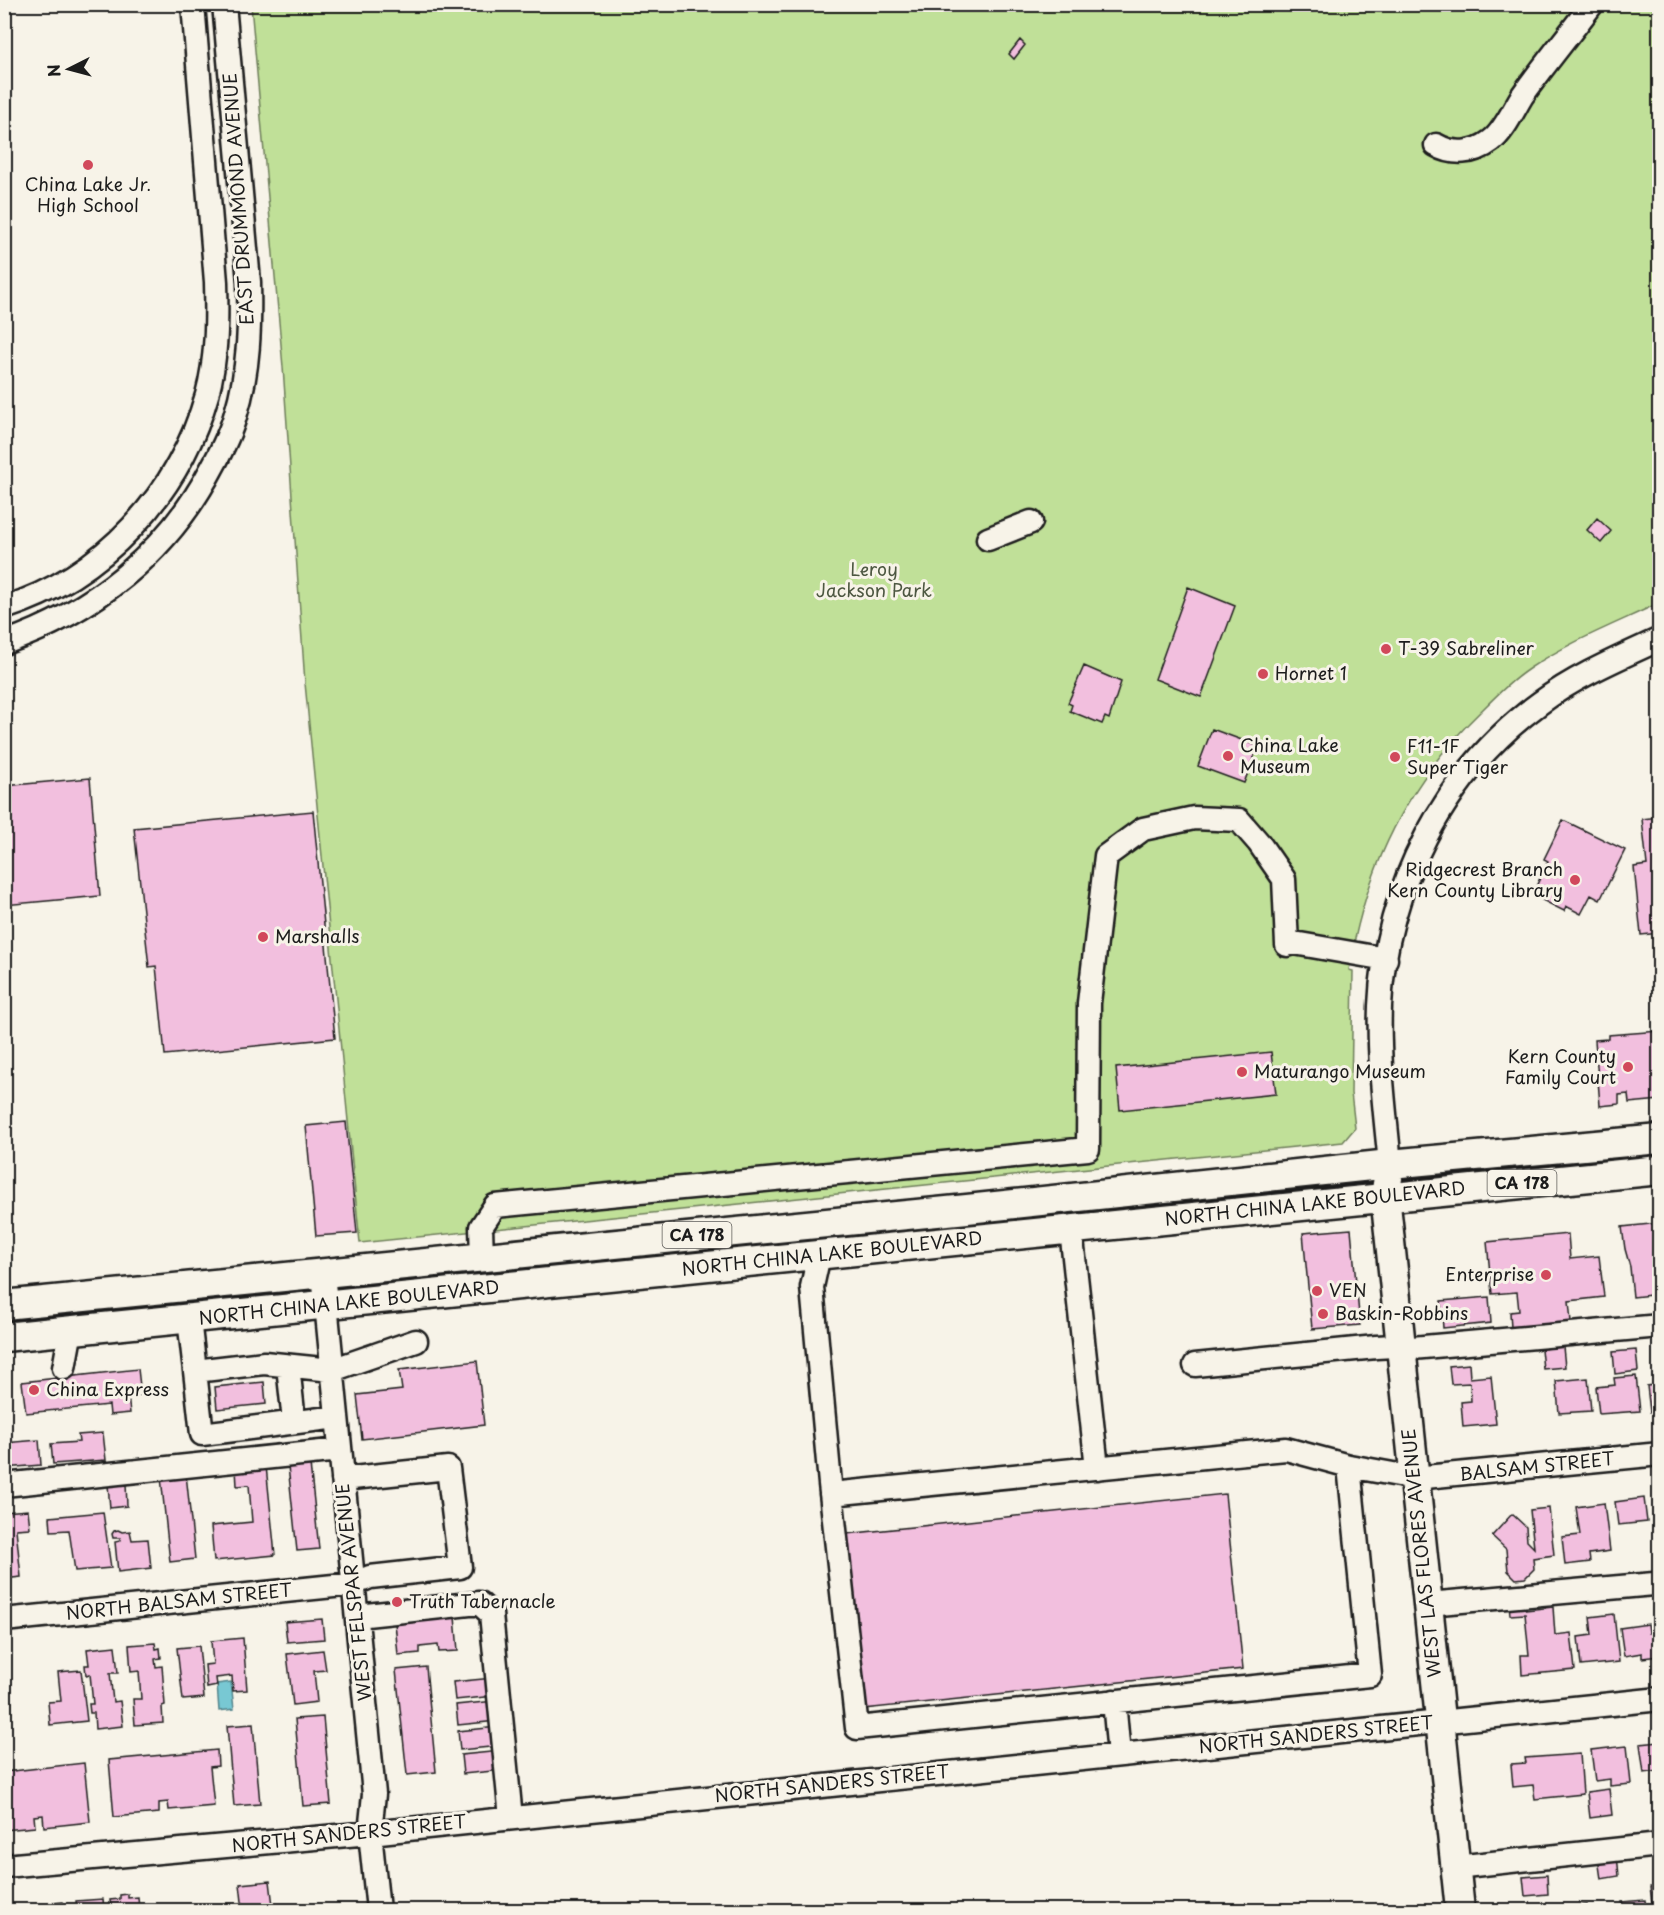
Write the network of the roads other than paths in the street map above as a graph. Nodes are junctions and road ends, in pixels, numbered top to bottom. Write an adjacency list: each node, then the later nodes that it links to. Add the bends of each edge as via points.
1 (193, 4): 7 (street, EAST DRUMMOND AVENUE, via 216,282 214,355 207,395 176,469 129,531 78,574)
2 (224, 4): 9 (street, EAST DRUMMOND AVENUE, via 249,282 247,359 236,413 200,491 149,556 113,587 62,619)
3 (1592, 4): 4 (street, via 1493,140 1461,152)
4 (1436, 145)
5 (1031, 522): 6 (street)
6 (988, 539)
7 (4, 608)
8 (1659, 639): 10 (street, via 1594,669 1549,697 1482,755 1454,789 1424,838 1397,909)
9 (4, 643)
10 (1386, 959): 12 (street, via 1380,1040); 18 (street, via 1287,945 1284,879 1239,820 1194,818 1143,829 1106,856 1089,1003 1088,1149 495,1206 481,1227)
11 (1659, 1139): 12 (main road, NORTH CHINA LAKE BOULEVARD / CA 178)
12 (1390, 1164): 14 (main road, WEST LAS FLORES AVENUE); 15 (main road, NORTH CHINA LAKE BOULEVARD / CA 178)
13 (1659, 1170): 14 (main road, NORTH CHINA LAKE BOULEVARD / CA 178)
14 (1385, 1196): 16 (main road, NORTH CHINA LAKE BOULEVARD / CA 178); 27 (main road, WEST LAS FLORES AVENUE)
15 (968, 1209): 17 (main road, via 924,1229 829,1237 820,1244); 18 (main road, NORTH CHINA LAKE BOULEVARD / CA 178)
16 (1071, 1230): 17 (main road, NORTH CHINA LAKE BOULEVARD / CA 178); 38 (street)
17 (819, 1255): 21 (main road, NORTH CHINA LAKE BOULEVARD / CA 178); 42 (street, via 812,1287)
18 (482, 1257): 19 (main road, NORTH CHINA LAKE BOULEVARD / CA 178)
19 (323, 1273): 20 (main road, NORTH CHINA LAKE BOULEVARD / CA 178); 21 (street, WEST FELSPAR AVENUE)
20 (4, 1305)
21 (325, 1305): 22 (main road, NORTH CHINA LAKE BOULEVARD / CA 178); 31 (street, WEST FELSPAR AVENUE)
22 (189, 1319): 24 (main road, NORTH CHINA LAKE BOULEVARD / CA 178); 32 (street)
23 (1659, 1326): 27 (street)
24 (71, 1330): 25 (main road, NORTH CHINA LAKE BOULEVARD / CA 178); 30 (street)
25 (4, 1337)
26 (416, 1341): 31 (street)
27 (1401, 1349): 28 (street, via 1385,1346); 39 (main road, WEST LAS FLORES AVENUE)
28 (1195, 1365)
29 (288, 1366): 31 (street); 32 (street, via 264,1363); 34 (street)
30 (64, 1368)
31 (332, 1370): 33 (street, WEST FELSPAR AVENUE)
32 (195, 1371): 34 (street, via 202,1434)
33 (337, 1417): 34 (street); 35 (street, WEST FELSPAR AVENUE)
34 (294, 1421)
35 (340, 1450): 40 (street, WEST FELSPAR AVENUE); 41 (street)
36 (1659, 1454): 39 (street, BALSAM STREET)
37 (1349, 1466): 38 (street, BALSAM STREET, via 1286,1449); 39 (street, BALSAM STREET); 49 (street, via 1370,1675)
38 (1097, 1468): 42 (street, BALSAM STREET)
39 (1415, 1478): 45 (main road, WEST LAS FLORES AVENUE)
40 (343, 1479): 43 (street, WEST FELSPAR AVENUE); 43 (street, NORTH BALSAM STREET, via 448,1468 459,1567 370,1577)
41 (4, 1485)
42 (831, 1494): 49 (street, via 857,1728)
43 (353, 1584): 46 (street, WEST FELSPAR AVENUE); 47 (street, NORTH BALSAM STREET)
44 (1654, 1584): 45 (street)
45 (1428, 1604): 50 (main road, WEST LAS FLORES AVENUE)
46 (357, 1616): 52 (street, via 479,1603 491,1614); 53 (street, WEST FELSPAR AVENUE, via 374,1794)
47 (4, 1620)
48 (1659, 1699): 50 (street, NORTH SANDERS STREET)
49 (1114, 1701): 51 (street)
50 (1440, 1723): 51 (street, NORTH SANDERS STREET); 56 (main road, WEST LAS FLORES AVENUE)
51 (1119, 1755): 52 (street, NORTH SANDERS STREET)
52 (512, 1818): 53 (street, NORTH SANDERS STREET)
53 (370, 1833): 55 (street, NORTH SANDERS STREET); 57 (street, WEST FELSPAR AVENUE)
54 (1659, 1845): 56 (street)
55 (4, 1866)
56 (1455, 1867): 58 (main road, WEST LAS FLORES AVENUE)
57 (378, 1911)
58 (1460, 1911)

